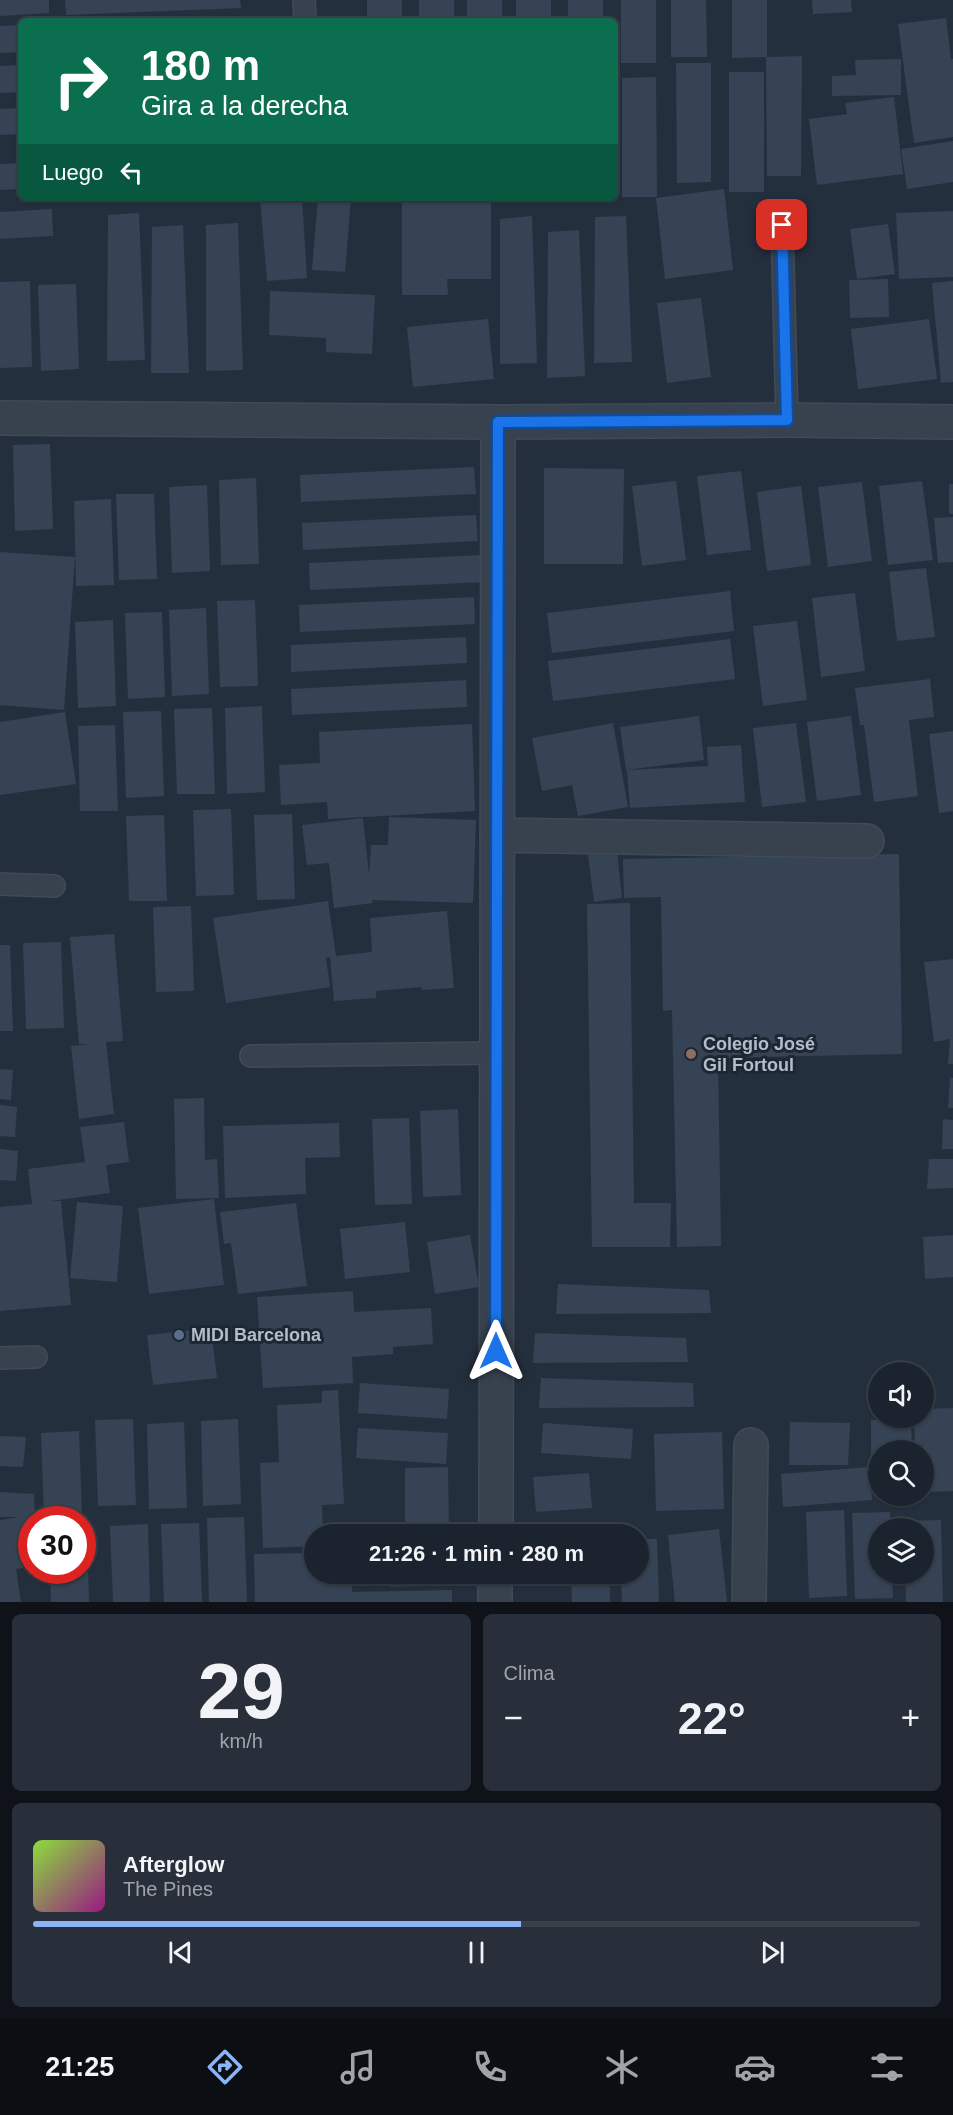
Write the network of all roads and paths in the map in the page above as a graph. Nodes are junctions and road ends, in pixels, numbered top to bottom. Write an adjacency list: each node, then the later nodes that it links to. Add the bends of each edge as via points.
1 (304, 0): 2 (lane)
2 (305, 18)
3 (782, 225): 5 (lane)
4 (0, 418): 6 (street)
5 (787, 420): 6 (street); 7 (street)
6 (498, 422): 8 (street)
7 (953, 422)
8 (497, 835): 9 (street); 12 (street)
9 (867, 841)
10 (0, 884): 11 (lane)
11 (54, 886)
12 (497, 1053): 13 (lane); 17 (street)
13 (251, 1056)
14 (36, 1357): 15 (lane)
15 (0, 1358)
16 (751, 1445): 20 (street)
17 (496, 1524)
18 (495, 1584): 19 (street)
19 (495, 1602)
20 (749, 1602)

